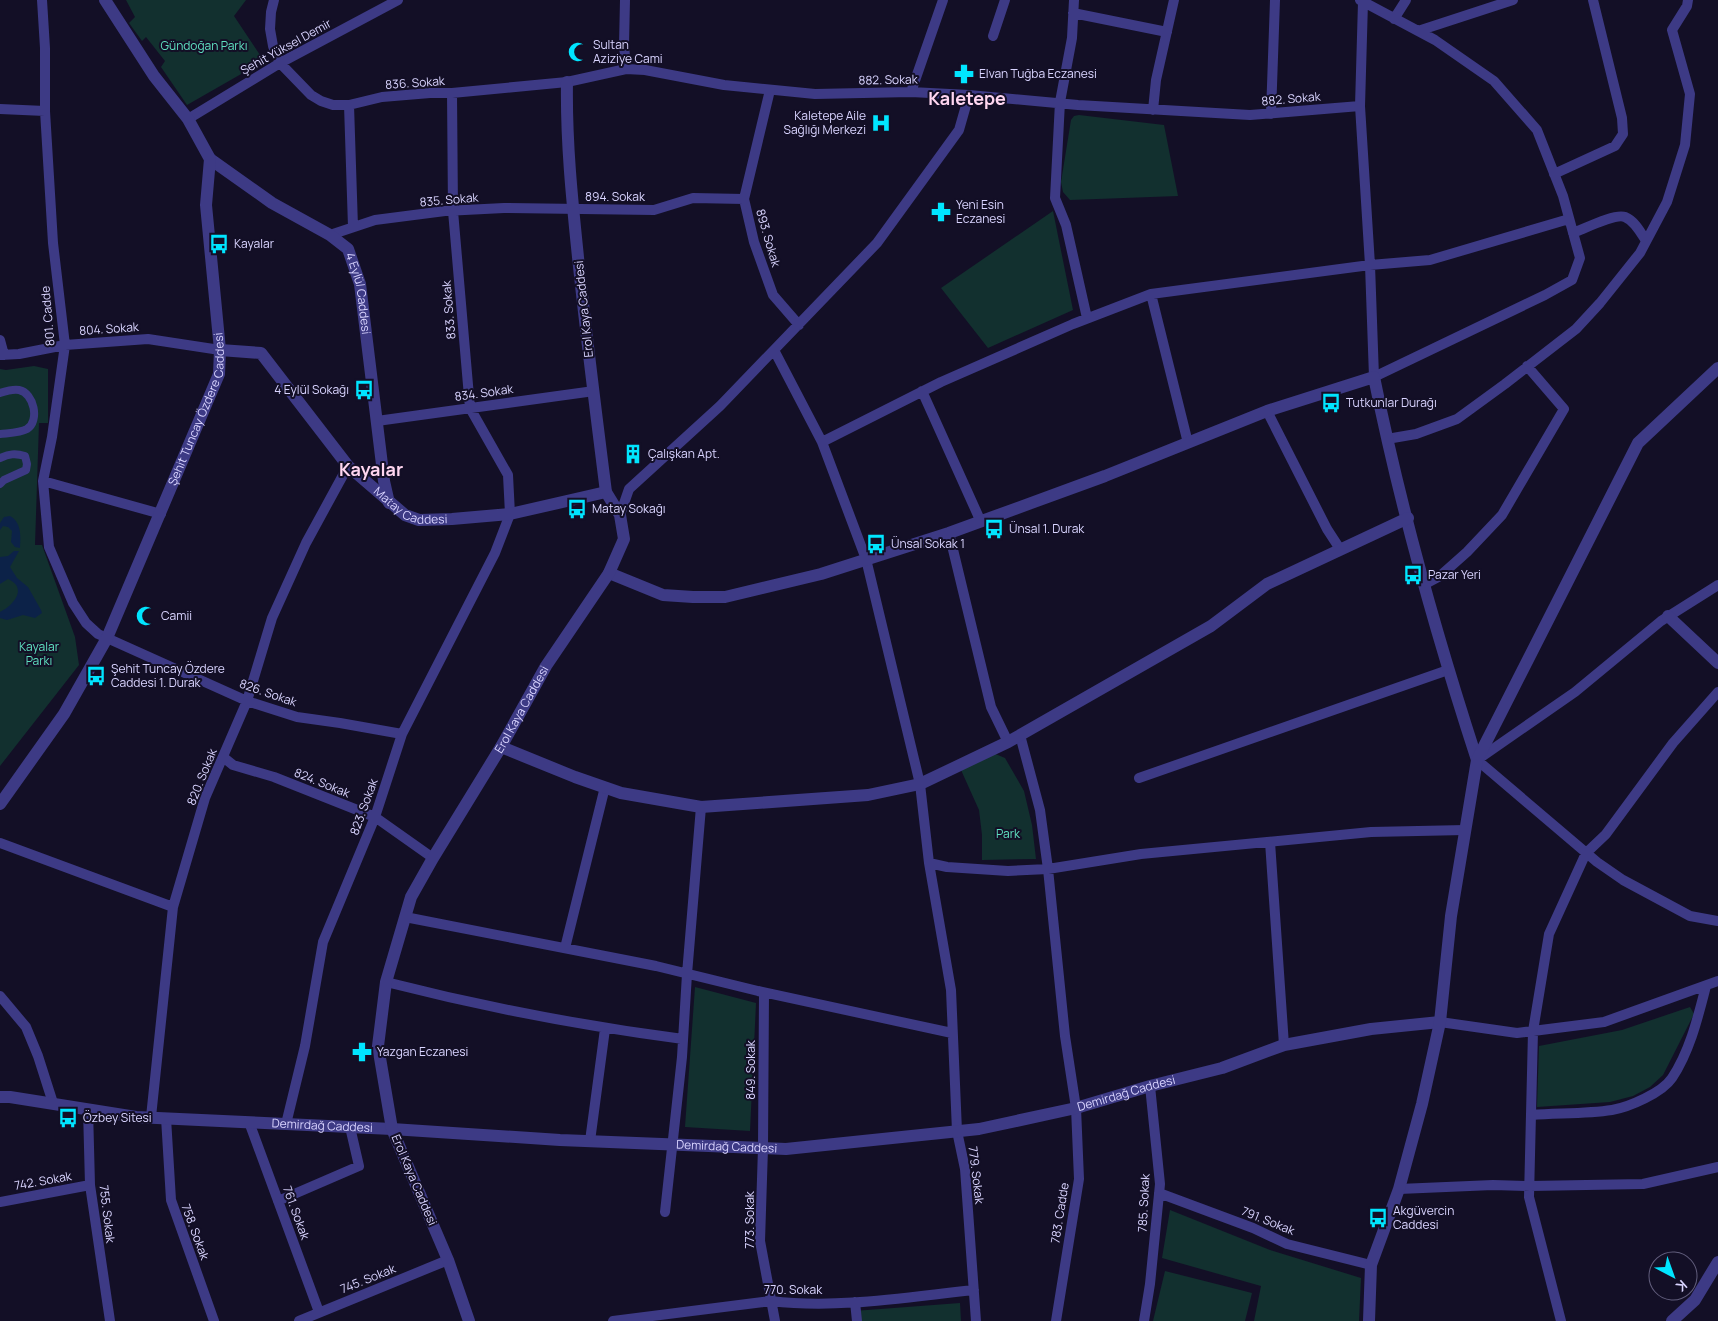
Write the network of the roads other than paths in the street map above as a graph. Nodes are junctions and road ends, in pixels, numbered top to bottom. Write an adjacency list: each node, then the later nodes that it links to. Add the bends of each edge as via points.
1 (42, 0): 33 (street, 801. Cadde)
2 (105, 0): 35 (street, via 154,76)
3 (274, 0): 21 (street, via 270,29)
4 (398, 0): 21 (street, Şehit Yüksel Demir)
5 (625, 0): 22 (street)
6 (943, 0): 25 (street)
7 (1005, 0): 20 (street)
8 (1074, 0): 16 (street)
9 (1174, 0): 19 (street)
10 (1275, 0): 34 (street)
11 (1406, 0): 17 (street)
12 (1513, 0): 18 (street)
13 (1593, 0): 37 (street, via 1622,118 1623,134 1615,146)
14 (1688, 0): 45 (street, via 1672,30 1690,94 1685,145 1667,202)
15 (1362, 1): 17 (street); 30 (street)
16 (1073, 13): 19 (street); 28 (street, via 1072,38)
17 (1394, 18): 18 (street)
18 (1418, 31): 37 (street, via 1494,81 1537,130)
19 (1167, 32): 32 (street)
20 (993, 36)
21 (280, 63): 29 (street, 836. Sokak, via 311,95 333,105); 35 (street, Şehit Yüksel Demir)
22 (626, 69): 23 (street, 882. Sokak); 24 (street, 882. Sokak)
23 (567, 82): 26 (street, 836. Sokak); 39 (street, Erol Kaya Caddesi)
24 (770, 90): 25 (street, 882. Sokak, via 815,94); 38 (street, 893. Sokak)
25 (911, 92): 27 (street, 882. Sokak)
26 (452, 93): 29 (street, 836. Sokak, via 382,97); 40 (street, 833. Sokak)
27 (969, 95): 28 (street, 882. Sokak); 49 (street, via 959,130 877,243)
28 (1060, 102): 32 (street, 882. Sokak); 48 (street, via 1055,198 1066,226)
29 (349, 105): 42 (street)
30 (1360, 106): 34 (street, 882. Sokak); 46 (street)
31 (0, 109): 33 (street)
32 (1153, 110): 34 (street, 882. Sokak)
33 (45, 111): 51 (street, 801. Cadde, via 53,243)
34 (1271, 114)
35 (188, 119): 36 (street)
36 (210, 159): 44 (street, 4 Eylül Caddesi, via 272,203); 52 (street, Şehit Tuncay Özdere Caddesi, via 206,205)
37 (1554, 174): 41 (street)
38 (744, 199): 39 (street, 894. Sokak, via 693,198 654,210); 49 (street, 893. Sokak, via 754,242 773,295)
39 (573, 210): 40 (street, 835. Sokak, via 504,208); 58 (street, Erol Kaya Caddesi)
40 (453, 211): 42 (street, 835. Sokak, via 376,220); 61 (street, 833. Sokak)
41 (1569, 219): 43 (street); 46 (street, via 1430,260)
42 (353, 227): 44 (street, 835. Sokak)
43 (1573, 234): 45 (street, via 1618,216 1626,217 1638,227); 57 (street, via 1580,258 1572,280)
44 (330, 235): 63 (street, 4 Eylül Caddesi, via 348,249 360,284)
45 (1646, 241): 55 (street, via 1640,253 1576,329)
46 (1370, 265): 47 (street); 57 (street)
47 (1151, 294): 48 (street); 67 (street)
48 (1088, 318): 59 (street)
49 (799, 324): 53 (street)
50 (0, 340): 54 (street)
51 (65, 345): 52 (street, 804. Sokak, via 148,339); 54 (street, 804. Sokak); 70 (street, 801. Cadde)
52 (220, 350): 69 (street, Matay Caddesi, via 260,353); 74 (street, Şehit Tuncay Özdere Caddesi, via 219,374)
53 (774, 350): 66 (street, 779. Sokak); 76 (street, via 720,406 629,489)
54 (2, 355)
55 (1528, 366): 65 (street, via 1457,419 1416,434); 83 (street, via 1564,409 1502,515 1467,552 1440,576)
56 (1718, 368): 96 (street, via 1638,443)
57 (1374, 377): 62 (street); 65 (street)
58 (594, 391): 61 (street, 834. Sokak); 72 (street, Erol Kaya Caddesi)
59 (922, 391): 66 (street); 78 (street)
60 (0, 393): 64 (street, via 21,390 34,406 32,424 26,430)
61 (470, 408): 63 (street, 834. Sokak); 75 (street, 833. Sokak, via 508,475)
62 (1267, 411): 67 (street); 80 (street)
63 (377, 421): 73 (street, 4 Eylül Caddesi)
64 (0, 434)
65 (1387, 439): 77 (street)
66 (822, 442): 81 (street, 779. Sokak)
67 (1188, 443): 78 (street)
68 (0, 458): 71 (street, via 18,454 25,456 27,464 26,470)
69 (348, 466): 73 (street, Matay Caddesi); 90 (street, 820. Sokak, via 306,543 272,618)
70 (43, 481): 74 (street); 86 (street, 801. Cadde, via 49,547 77,610 92,629)
71 (0, 484)
72 (606, 492): 75 (street, Matay Caddesi); 76 (street, Erol Kaya Caddesi)
73 (389, 503): 75 (street, Matay Caddesi, via 405,516 419,520)
74 (161, 514): 86 (street, Şehit Tuncay Özdere Caddesi)
75 (510, 514): 91 (street, 823. Sokak, via 495,554)
76 (620, 515): 82 (street, Erol Kaya Caddesi, via 624,539)
77 (1408, 518): 80 (street); 83 (street)
78 (981, 522): 79 (street)
79 (949, 533): 81 (street); 93 (street, via 991,707)
80 (1340, 549): 92 (street, via 1266,584 1211,626)
81 (866, 559): 82 (street, via 821,574 725,597 663,595); 98 (street, 779. Sokak)
82 (608, 573): 94 (street, Erol Kaya Caddesi, via 546,666)
83 (1425, 584): 88 (street)
84 (1718, 585): 85 (street)
85 (1668, 616): 87 (street); 96 (street, via 1575,692)
86 (107, 638): 90 (street, 826. Sokak); 100 (street, Şehit Tuncay Özdere Caddesi, via 64,714)
87 (1718, 663)
88 (1448, 670): 96 (street); 97 (street)
89 (1718, 692): 106 (street, via 1673,743 1606,834)
90 (247, 701): 91 (street, 826. Sokak, via 297,717); 95 (street, 820. Sokak)
91 (402, 734): 102 (street, 823. Sokak)
92 (1020, 735): 93 (street); 109 (street, 783. Cadde, via 1040,810)
93 (1008, 742): 98 (street)
94 (501, 747): 99 (street); 107 (street, Erol Kaya Caddesi)
95 (223, 757): 102 (street, 824. Sokak, via 233,765 274,777); 110 (street, 820. Sokak, via 205,798)
96 (1477, 760): 103 (street); 106 (street)
97 (1139, 778)
98 (920, 784): 101 (street, via 868,795); 108 (street, 779. Sokak)
99 (606, 787): 101 (street); 113 (street)
100 (0, 804)
101 (701, 807): 114 (street)
102 (375, 817): 107 (street, 824. Sokak); 135 (street, 823. Sokak, via 323,942 305,1046)
103 (1465, 830): 104 (street, via 1371,832); 120 (street, via 1451,916)
104 (1270, 842): 109 (street, via 1141,854); 125 (street)
105 (0, 843): 110 (street)
106 (1586, 853): 112 (street, via 1623,880 1690,916); 122 (street, via 1549,934)
107 (433, 858): 111 (street, Erol Kaya Caddesi, via 411,897)
108 (929, 863): 109 (street, via 1008,871); 123 (street, 779. Sokak, via 950,990)
109 (1048, 869): 129 (street, 783. Cadde, via 1065,1036)
110 (173, 907): 132 (street, 820. Sokak)
111 (405, 917): 113 (street); 116 (street, Erol Kaya Caddesi)
112 (1718, 921)
113 (565, 948): 114 (street)
114 (687, 974): 118 (street); 124 (street)
115 (1718, 981): 117 (street)
116 (386, 982): 121 (street, via 532,1016); 137 (street, Erol Kaya Caddesi, via 378,1046)
117 (1706, 986): 122 (street, via 1604,1022); 131 (street, via 1696,1025 1680,1061 1671,1080 1657,1092 1613,1110)
118 (764, 993): 123 (street); 141 (street, 849. Sokak)
119 (0, 996): 128 (street, via 26,1027)
120 (1440, 1022): 122 (street, via 1517,1033); 125 (street, Demirdağ Caddesi, via 1371,1029); 145 (street, via 1422,1104)
121 (605, 1029): 124 (street); 139 (street)
122 (1533, 1031): 131 (street)
123 (952, 1033): 138 (street, 779. Sokak)
124 (683, 1039): 140 (street)
125 (1284, 1045): 126 (street, Demirdağ Caddesi, via 1222,1068)
126 (1150, 1086): 129 (street, Demirdağ Caddesi); 146 (street, 785. Sokak)
127 (0, 1097): 128 (street, Demirdağ Caddesi)
128 (53, 1103): 130 (street, Demirdağ Caddesi)
129 (1076, 1108): 138 (street, Demirdağ Caddesi); 165 (street, 783. Cadde, via 1079,1178)
130 (88, 1109): 132 (street, Demirdağ Caddesi); 143 (street, 755. Sokak)
131 (1532, 1114): 144 (street)
132 (151, 1117): 133 (street, Demirdağ Caddesi)
133 (166, 1118): 134 (street, Demirdağ Caddesi); 158 (street, 758. Sokak, via 171,1200)
134 (248, 1122): 135 (street, Demirdağ Caddesi); 147 (street, 761. Sokak)
135 (286, 1124): 136 (street, Demirdağ Caddesi)
136 (350, 1127): 137 (street, Demirdağ Caddesi); 147 (street, via 359,1166)
137 (392, 1129): 139 (street, Demirdağ Caddesi); 150 (street, Erol Kaya Caddesi)
138 (956, 1131): 141 (street, Demirdağ Caddesi, via 786,1149); 153 (street, 779. Sokak, via 965,1169)
139 (590, 1141): 140 (street, Demirdağ Caddesi)
140 (674, 1145): 141 (street, Demirdağ Caddesi); 149 (street)
141 (764, 1148): 154 (street, 773. Sokak, via 760,1241)
142 (1718, 1167): 144 (street, via 1643,1184)
143 (90, 1185): 148 (street, 742. Sokak); 157 (street, 755. Sokak)
144 (1530, 1186): 145 (street, via 1493,1184); 168 (street, via 1529,1197)
145 (1398, 1189): 152 (street)
146 (1159, 1193): 152 (street, 791. Sokak, via 1287,1244); 166 (street, 785. Sokak)
147 (278, 1201): 156 (street, 761. Sokak)
148 (0, 1202)
149 (665, 1212)
150 (448, 1260): 156 (street, 745. Sokak); 160 (street, Erol Kaya Caddesi)
151 (1718, 1262): 169 (street, via 1695,1300)
152 (1371, 1265): 167 (street)
153 (974, 1290): 155 (street, 770. Sokak); 164 (street, 779. Sokak)
154 (771, 1301): 155 (street, 770. Sokak, via 795,1304); 161 (street, 770. Sokak); 162 (street, 773. Sokak)
155 (855, 1302): 163 (street)
156 (319, 1312): 159 (street, 745. Sokak)
157 (110, 1321)
158 (214, 1321)
159 (299, 1321)
160 (469, 1321)
161 (613, 1321)
162 (775, 1321)
163 (857, 1321)
164 (976, 1321)
165 (1056, 1321)
166 (1144, 1321)
167 (1369, 1321)
168 (1561, 1321)
169 (1672, 1321)

